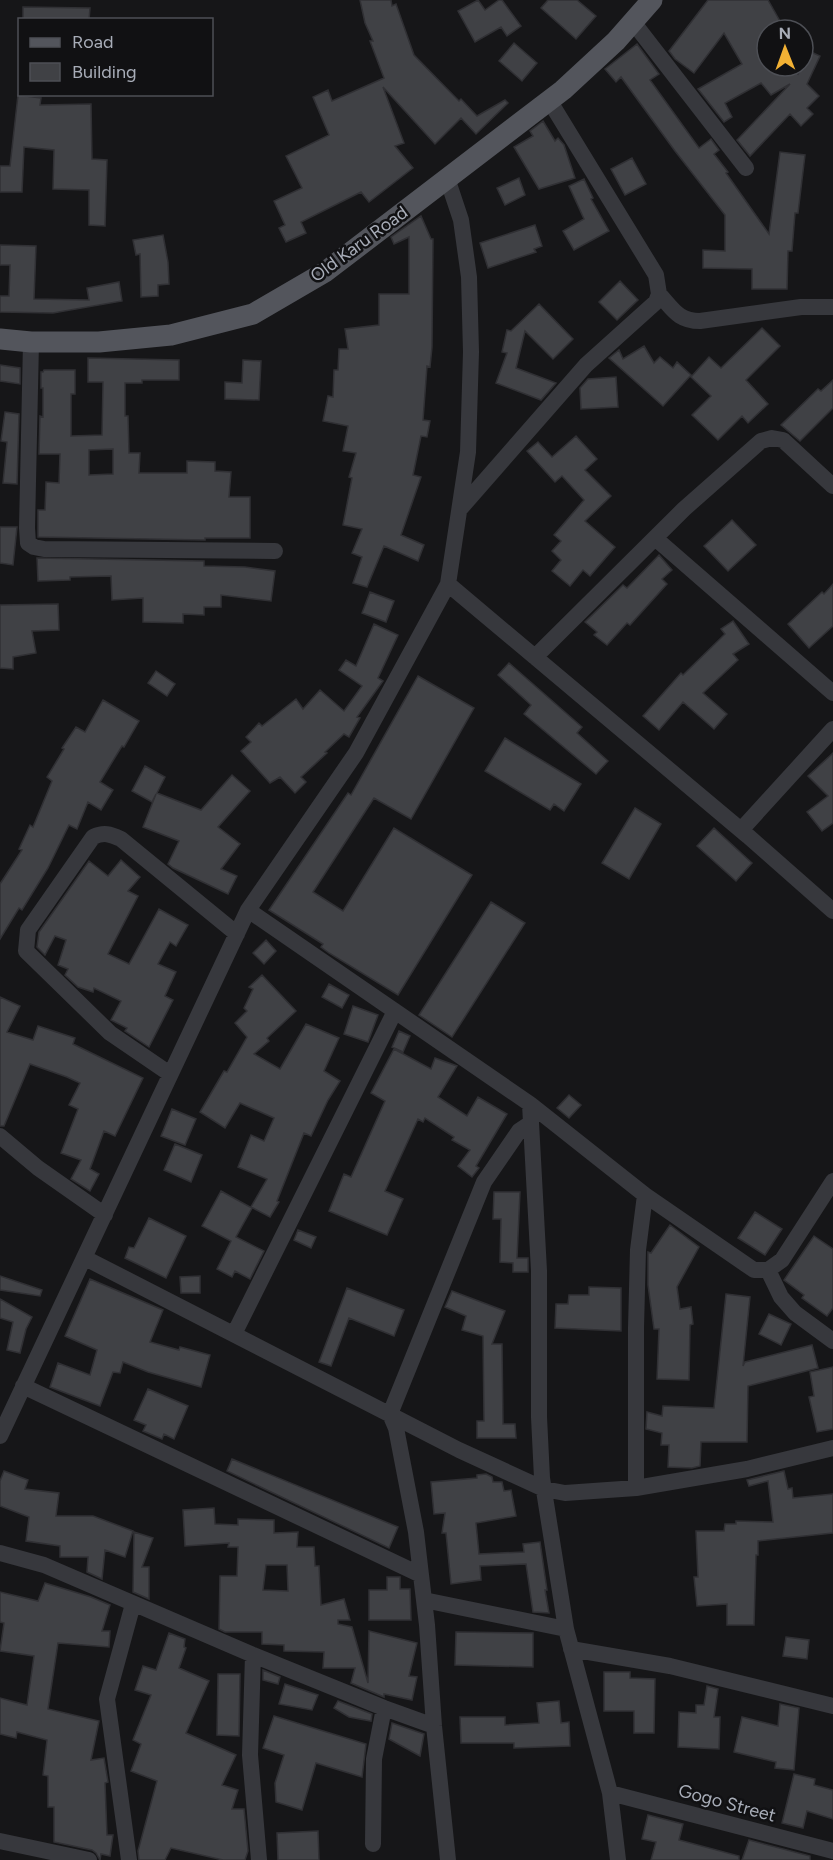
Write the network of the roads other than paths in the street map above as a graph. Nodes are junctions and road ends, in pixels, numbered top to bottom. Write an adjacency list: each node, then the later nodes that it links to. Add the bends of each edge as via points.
1 (652, 0): 2 (main road, Old Karu Road)
2 (633, 22): 3 (main road, Old Karu Road); 4 (street)
3 (549, 100): 5 (main road, Old Karu Road); 6 (street, via 656,275)
4 (746, 168)
5 (447, 178): 9 (main road, Old Karu Road, via 334,265 253,314 171,335 99,342); 11 (street, via 461,220 469,277 468,452)
6 (659, 294): 7 (street, via 688,321 801,307); 11 (street, via 656,302 586,364)
7 (833, 307)
8 (0, 339): 9 (main road, Old Karu Road)
9 (31, 342): 13 (street, via 28,543 44,549)
10 (833, 486): 12 (street, via 783,440 761,441)
11 (459, 510): 14 (street)
12 (655, 538): 15 (street); 16 (street)
13 (275, 551)
14 (448, 584): 15 (street); 19 (street, via 356,753)
15 (535, 657): 18 (street)
16 (833, 693)
17 (833, 729): 18 (street)
18 (741, 830): 20 (street)
19 (248, 910): 21 (street); 22 (street)
20 (833, 911)
21 (237, 934): 23 (street); 23 (street, via 110,834 93,837 28,930 26,951 110,1033)
22 (395, 1011): 24 (street); 32 (street)
23 (170, 1074): 29 (street)
24 (530, 1104): 25 (street); 28 (street)
25 (531, 1123): 35 (street, via 519,1131 484,1182); 39 (street, via 538,1270 538,1417)
26 (0, 1136): 29 (street)
27 (833, 1181): 31 (street, via 782,1260)
28 (645, 1196): 31 (street, via 754,1270); 38 (street, via 637,1272)
29 (105, 1215): 30 (street)
30 (85, 1258): 32 (street); 34 (street)
31 (768, 1270): 33 (street, via 795,1313)
32 (234, 1334): 35 (street)
33 (833, 1341)
34 (23, 1386): 36 (street); 41 (street)
35 (390, 1414): 39 (street); 41 (street, via 396,1428)
36 (0, 1436)
37 (833, 1448): 38 (street, via 747,1469)
38 (636, 1488): 39 (street, via 565,1493)
39 (544, 1489): 44 (street)
40 (0, 1553): 43 (street, via 44,1565)
41 (421, 1575): 42 (street)
42 (424, 1600): 44 (street); 49 (street)
43 (133, 1604): 46 (street); 55 (street, via 107,1699)
44 (566, 1629): 45 (street)
45 (571, 1649): 47 (street, via 670,1666); 50 (street)
46 (254, 1655): 48 (street); 56 (street, via 250,1755)
47 (833, 1706)
48 (384, 1708): 49 (street); 52 (street, via 374,1759)
49 (434, 1726): 57 (street)
50 (610, 1793): 53 (street, Gogo Street); 58 (street)
51 (0, 1841): 54 (street)
52 (373, 1844)
53 (833, 1851)
54 (89, 1860)
55 (129, 1860)
56 (260, 1860)
57 (448, 1860)
58 (618, 1860)

